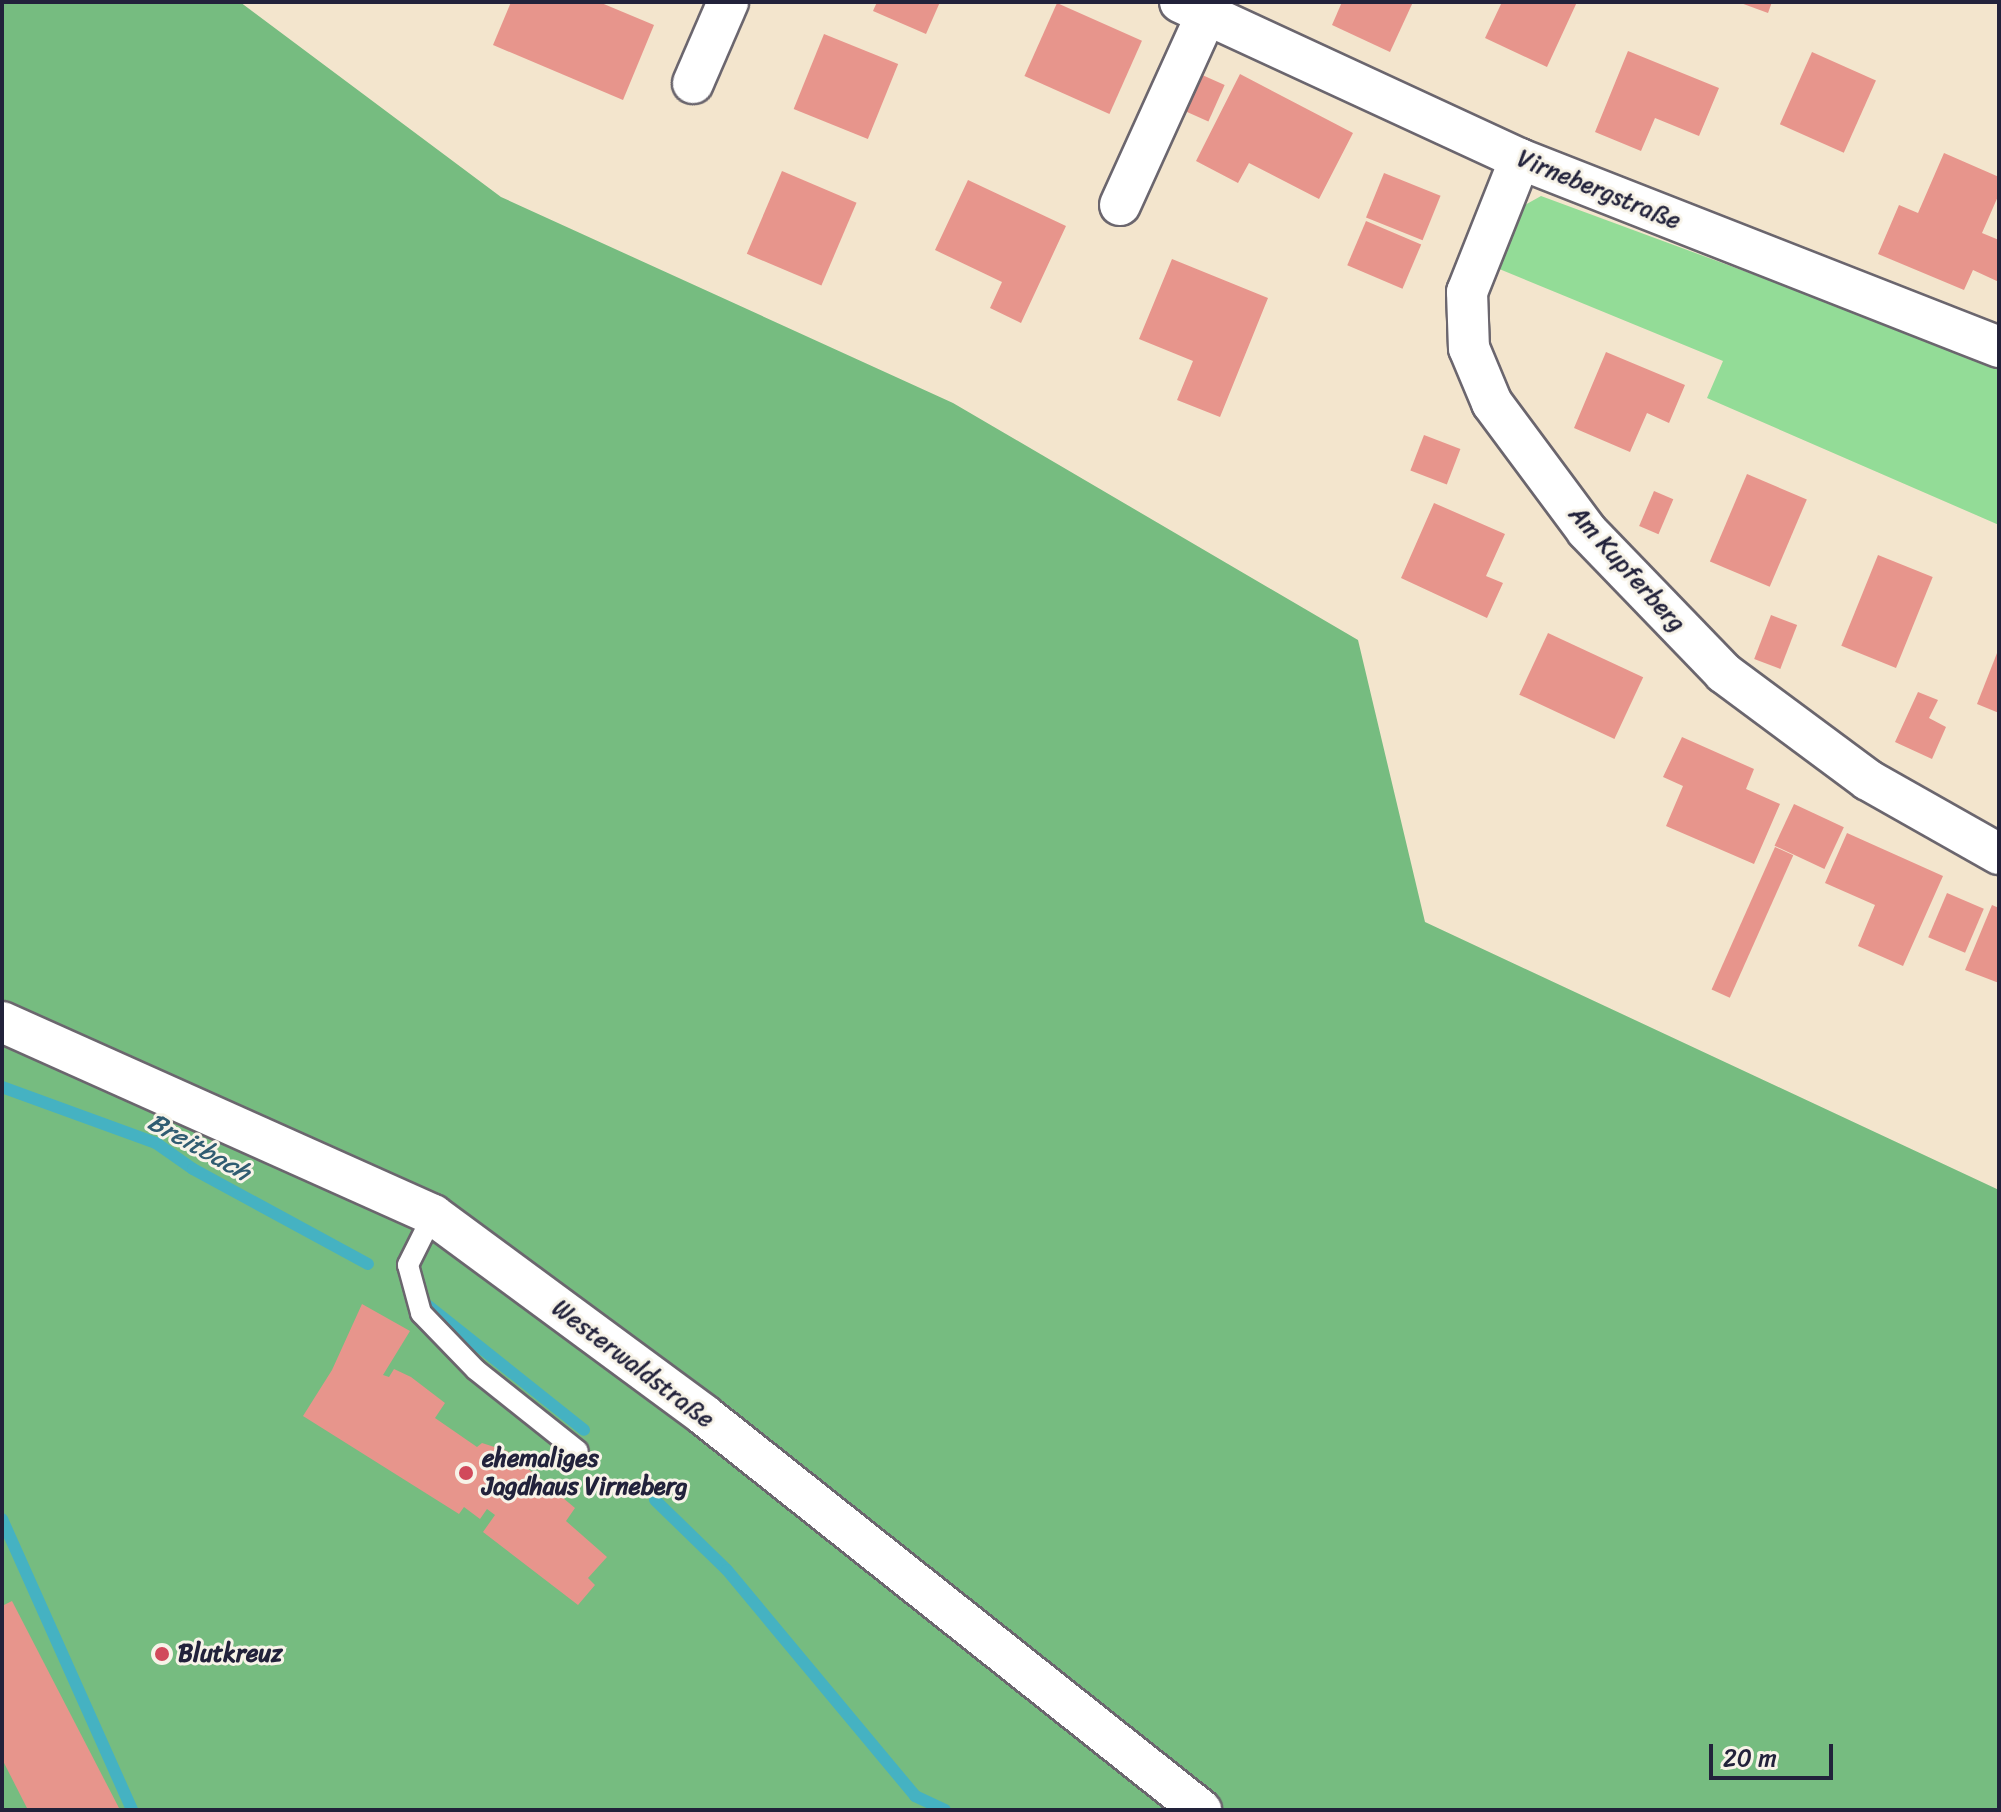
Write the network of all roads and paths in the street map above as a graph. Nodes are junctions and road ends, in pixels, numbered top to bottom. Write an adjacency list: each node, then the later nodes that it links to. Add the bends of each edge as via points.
1 (728, 2): 3 (street)
2 (1193, 8): 4 (street, Virnebergstraße); 5 (street, Virnebergstraße)
3 (693, 83)
4 (1520, 159): 6 (street, Virnebergstraße); 7 (street, Am Kupferberg, via 1467,292 1469,348 1492,403 1587,531 1724,673 1868,780)
5 (1120, 205)
6 (1999, 347)
7 (1999, 854)
8 (2, 1022): 9 (street, Westerwaldstraße)
9 (433, 1215): 10 (lane, via 408,1265 421,1313 476,1370); 11 (street, Westerwaldstraße, via 704,1415)
10 (578, 1451)
11 (1201, 1810)

